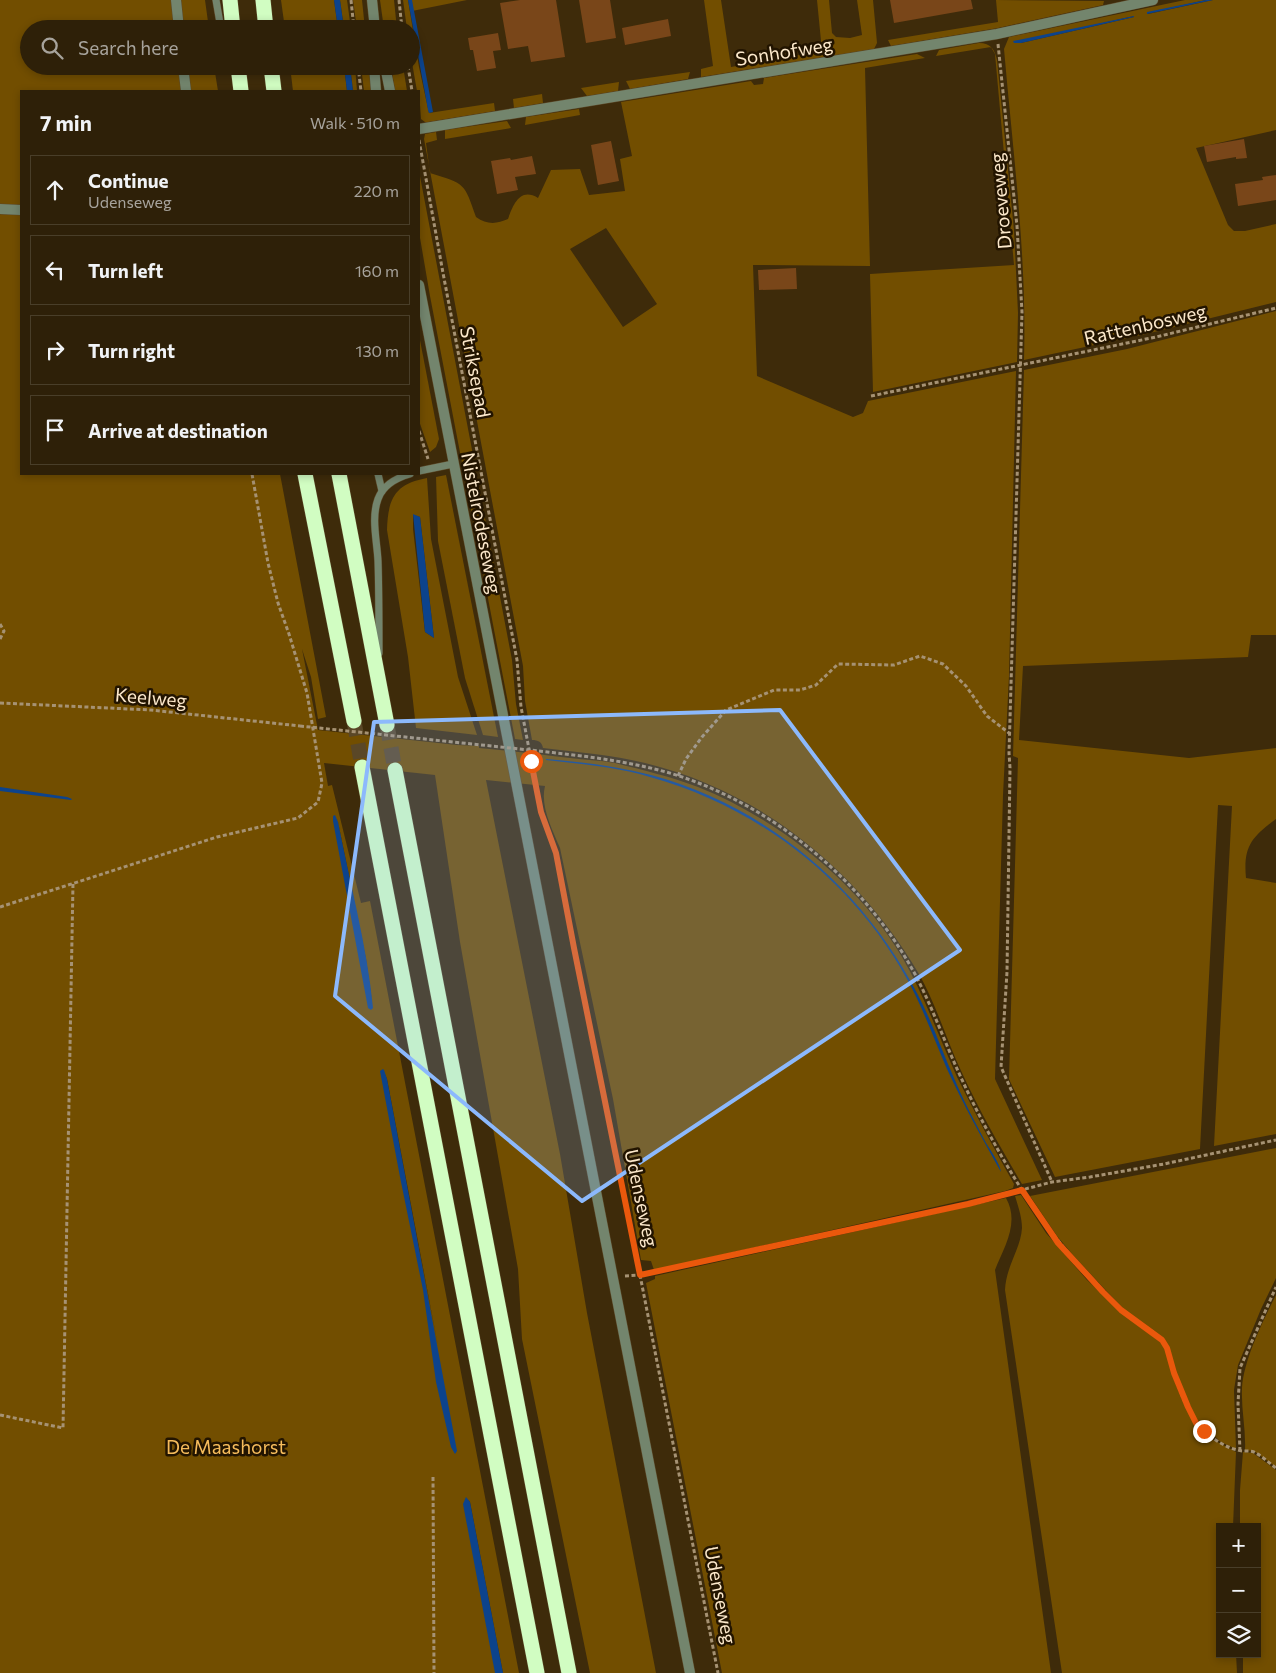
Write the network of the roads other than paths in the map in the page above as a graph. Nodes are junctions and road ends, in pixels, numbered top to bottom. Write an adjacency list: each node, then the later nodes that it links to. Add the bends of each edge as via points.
1 (176, 0): 7 (street)
2 (216, 0): 8 (lane)
3 (230, 0): 9 (highway)
4 (263, 0): 10 (highway)
5 (372, 0): 11 (street)
6 (1153, 0): 22 (street, Sonhofweg, via 997,34)
7 (178, 20)
8 (219, 20)
9 (233, 20)
10 (265, 20)
11 (374, 20)
12 (184, 75): 17 (street)
13 (239, 75): 18 (highway)
14 (272, 75): 19 (highway)
15 (375, 75): 20 (street)
16 (387, 75): 21 (street)
17 (186, 90)
18 (241, 90)
19 (274, 90)
20 (376, 90)
21 (390, 90)
22 (420, 128)
23 (0, 209): 24 (street)
24 (20, 210)
25 (420, 290): 26 (street, Nistelrodeseweg)
26 (453, 464): 27 (lane); 40 (street, Nistelrodeseweg)
27 (420, 471)
28 (306, 475): 34 (highway)
29 (340, 475): 33 (highway)
30 (378, 475): 32 (lane)
31 (408, 475): 32 (lane, via 390,482)
32 (382, 491): 33 (lane, via 374,514)
33 (380, 689): 35 (highway)
34 (354, 721)
35 (387, 725)
36 (362, 766): 38 (highway)
37 (395, 770): 39 (highway)
38 (537, 1673)
39 (569, 1673)
40 (690, 1673)

